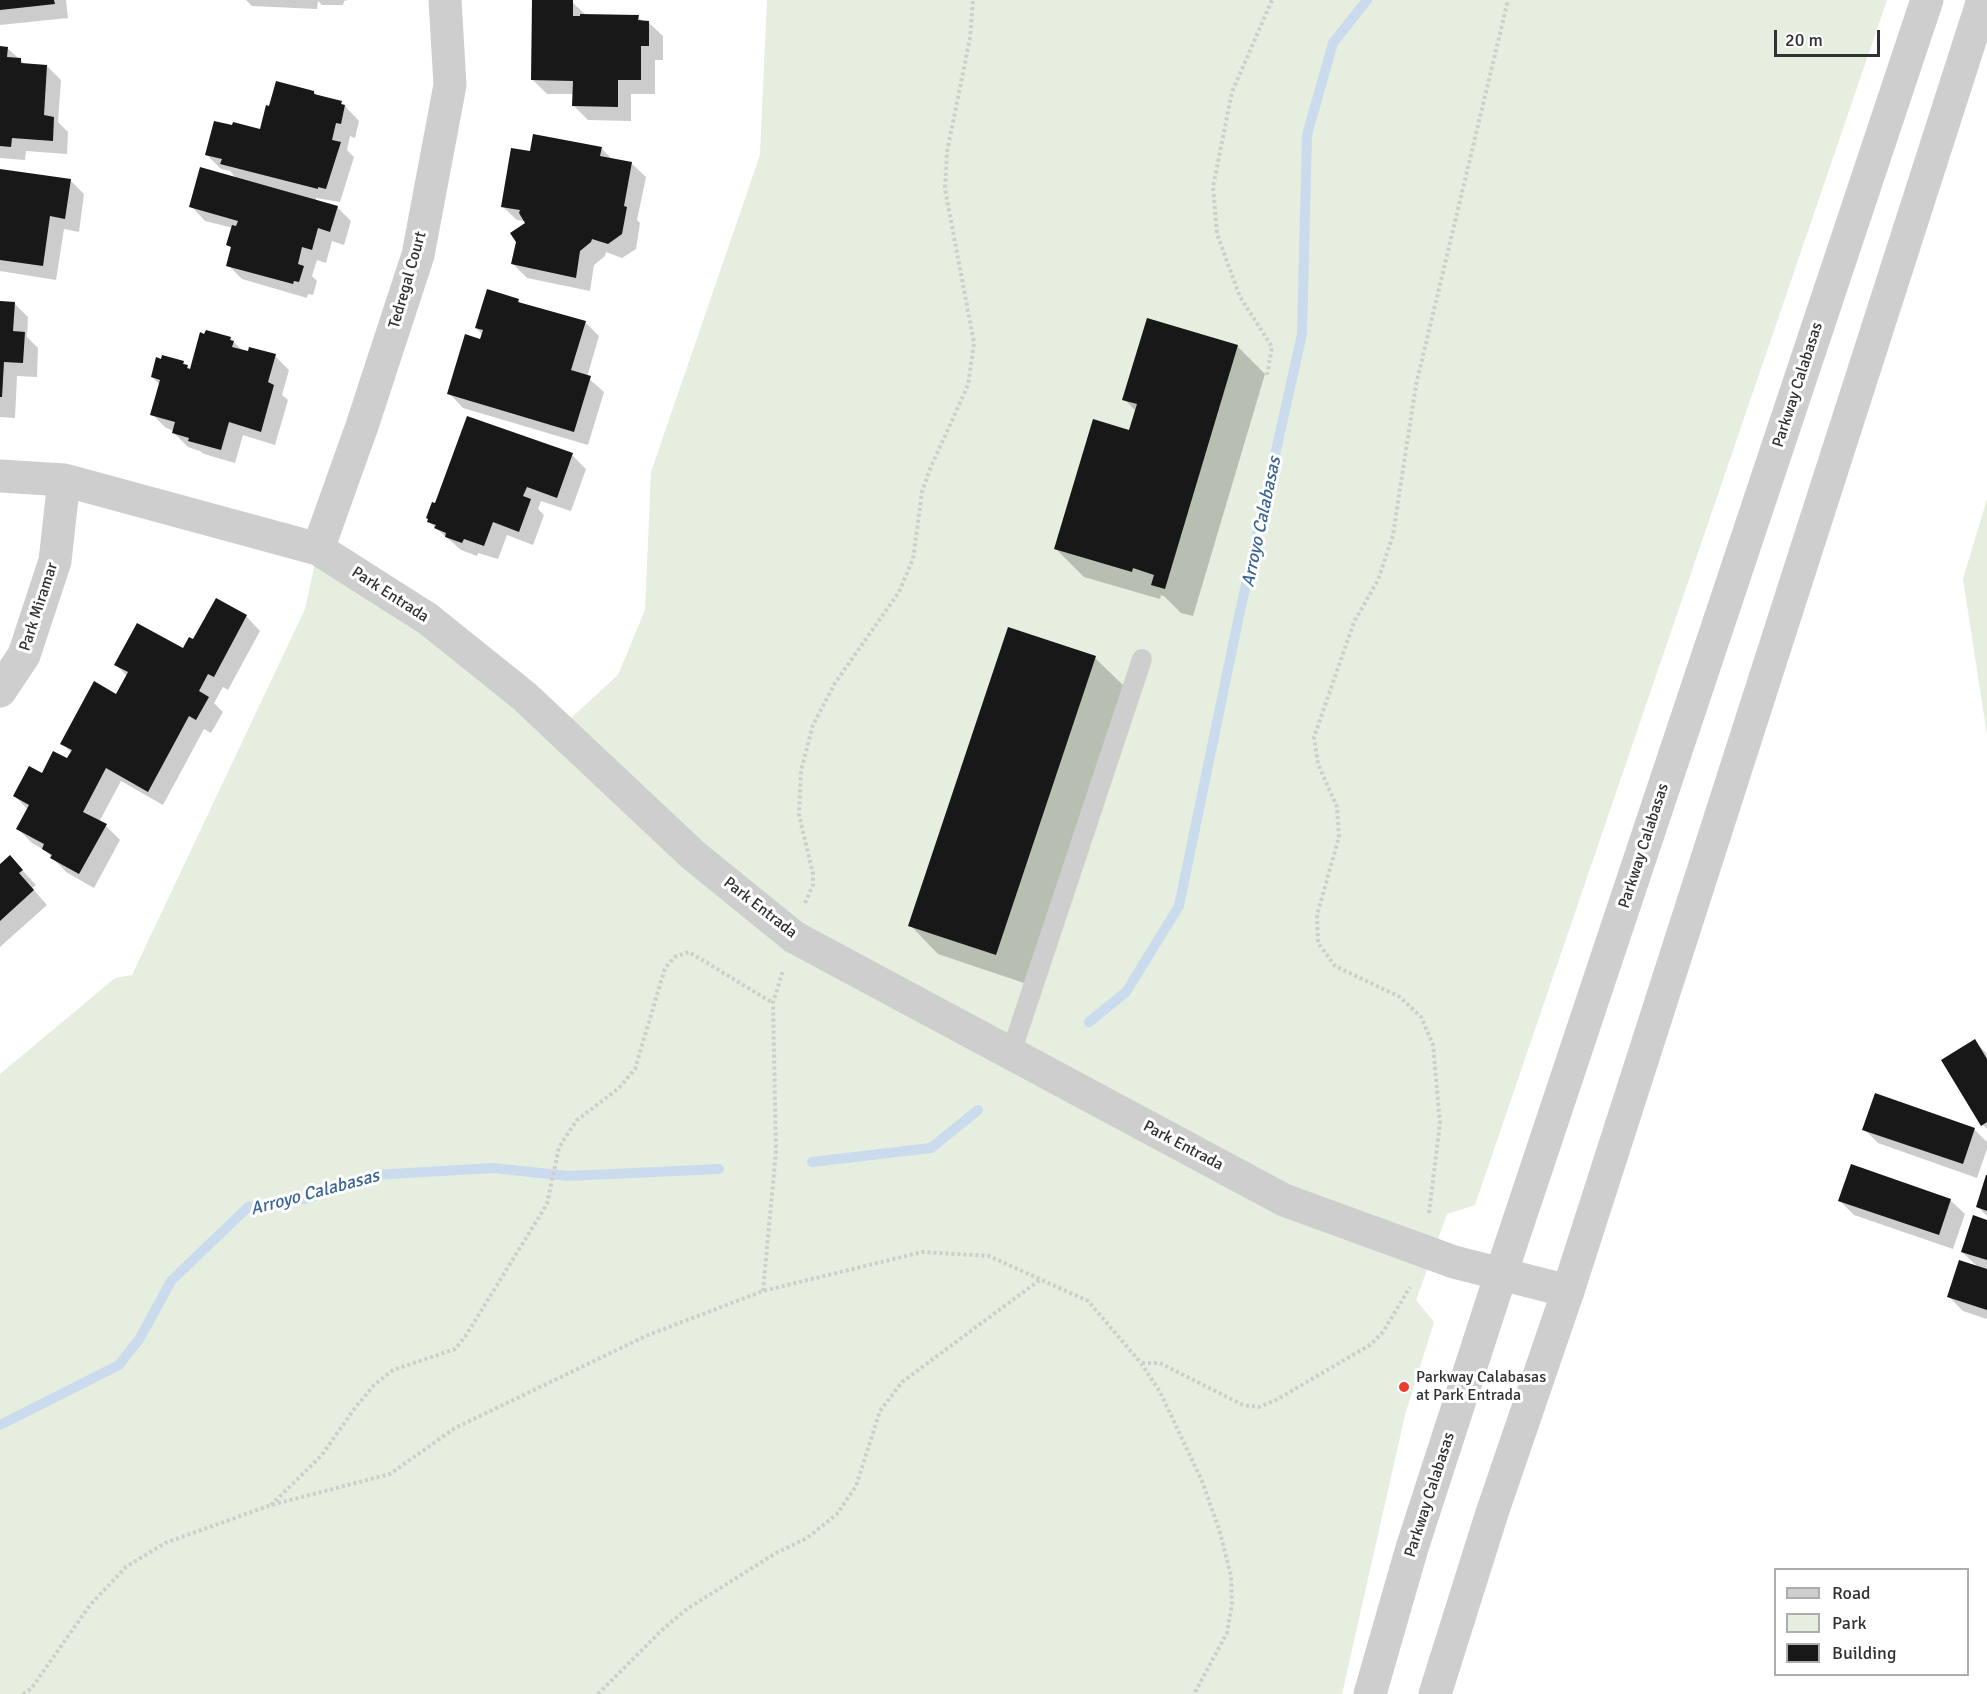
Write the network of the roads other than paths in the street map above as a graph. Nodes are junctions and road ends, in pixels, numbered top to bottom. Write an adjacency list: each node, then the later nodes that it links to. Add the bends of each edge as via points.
1 (445, 0): 6 (street, Tedregal Court, via 450,85 418,255)
2 (1927, 0): 10 (street, Parkway Calabasas)
3 (1983, 0): 11 (street)
4 (0, 476): 5 (street, Park Entrada)
5 (64, 480): 6 (street, Park Entrada); 8 (street, Park Miramar, via 55,561 24,656)
6 (318, 549): 9 (street, Park Entrada, via 428,619 524,696 693,855 794,937)
7 (1142, 659): 9 (lane)
8 (0, 691)
9 (1011, 1053): 10 (street, Park Entrada, via 1284,1200 1454,1262)
10 (1501, 1274): 11 (street, Park Entrada); 12 (street, Parkway Calabasas, via 1412,1548)
11 (1568, 1291): 13 (street)
12 (1370, 1694)
13 (1435, 1694)

